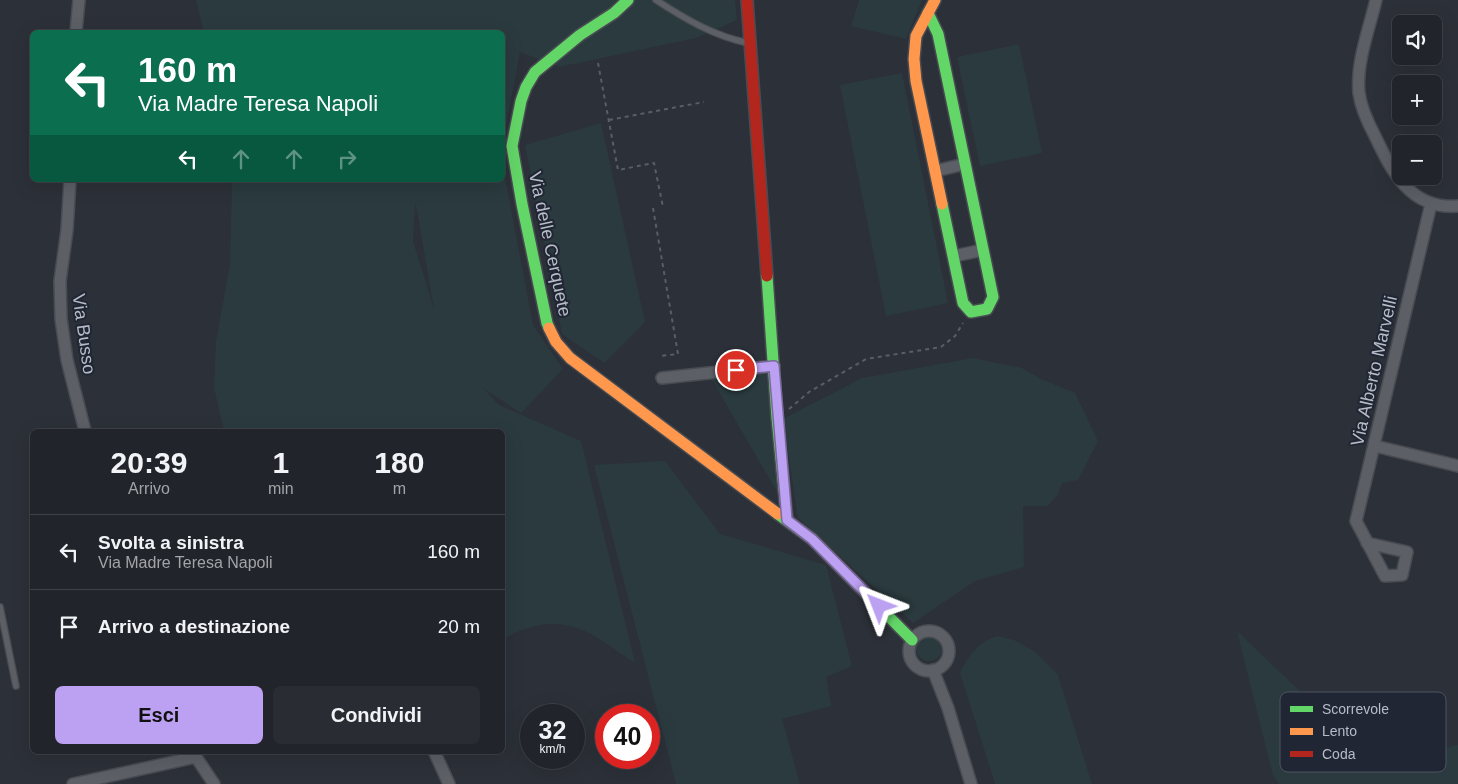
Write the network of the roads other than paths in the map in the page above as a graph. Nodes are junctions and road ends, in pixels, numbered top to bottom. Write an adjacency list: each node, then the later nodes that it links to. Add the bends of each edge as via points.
1 (79, 0): 8 (street)
2 (628, 0): 22 (street, Via delle Cerquete, via 535,72 521,101 512,146 547,324 556,342 570,358)
3 (656, 0): 9 (lane, via 685,19 730,39)
4 (747, 0): 9 (street)
5 (934, 0): 7 (street)
6 (1376, 0): 13 (street, via 1359,80 1362,108 1394,174 1406,188)
7 (928, 13): 10 (street, via 938,34); 11 (street, via 916,36 914,59)
8 (76, 30)
9 (750, 43): 17 (street)
10 (965, 164): 11 (street); 15 (street)
11 (935, 171): 16 (street)
12 (70, 182): 19 (street, Via Busso, via 60,281 60,319)
13 (1431, 204): 14 (street); 20 (street, Via Alberto Marvelli)
14 (1458, 206)
15 (983, 250): 16 (street); 16 (street, via 993,296 987,309 971,312 964,303)
16 (954, 256)
17 (774, 366): 18 (street); 22 (street)
18 (662, 378)
19 (84, 429)
20 (1375, 446): 21 (street); 23 (street, Via Alberto Marvelli, via 1356,521)
21 (1458, 466)
22 (787, 520): 25 (street, Via delle Cerquete, via 812,539)
23 (1367, 543)
24 (0, 607): 27 (lane)
25 (912, 640): 26 (street, via 910,655 913,662 925,670); 26 (street, via 925,631 933,631 945,640 948,646 946,662)
26 (933, 670): 33 (street)
27 (16, 686)
28 (194, 754): 30 (street); 31 (street)
29 (435, 754): 32 (street)
30 (73, 784)
31 (214, 784)
32 (449, 784)
33 (971, 784)

